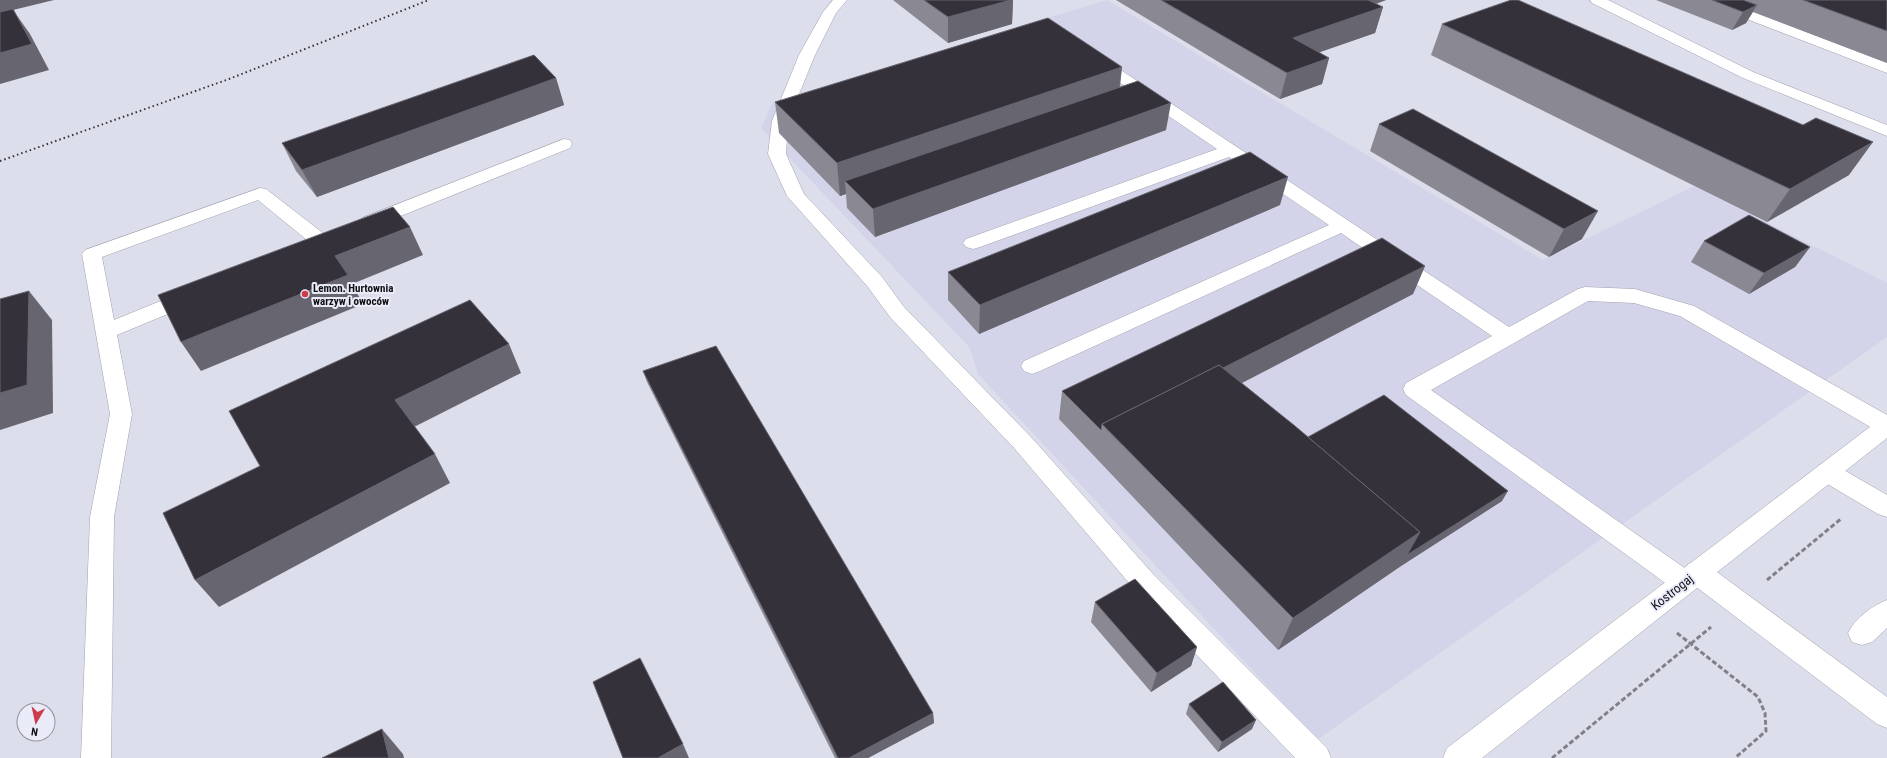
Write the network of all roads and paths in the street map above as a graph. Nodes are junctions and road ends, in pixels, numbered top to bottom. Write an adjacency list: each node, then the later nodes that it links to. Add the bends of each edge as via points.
1 (840, 0): 26 (street, via 830,12 807,55 780,121 777,154 796,196 875,282 897,312 1023,443 1144,582)
2 (1597, 0): 6 (street, via 1748,75)
3 (1710, 0): 5 (street)
4 (1085, 52): 8 (street)
5 (1887, 68)
6 (1887, 131)
7 (564, 144): 10 (street)
8 (1229, 151): 9 (street); 11 (street)
9 (1342, 226): 15 (street); 16 (street)
10 (336, 235): 12 (street); 14 (street, via 260,193 92,254)
11 (973, 243)
12 (285, 256)
13 (206, 290): 14 (street)
14 (106, 332): 25 (street, via 121,414 102,517)
15 (1507, 336): 17 (street, via 1585,294 1635,296 1687,311); 20 (street, via 1414,389)
16 (1032, 366)
17 (1887, 426): 18 (street, Kostrogaj)
18 (1827, 472): 19 (street); 20 (street, Kostrogaj)
19 (1887, 507)
20 (1691, 577): 21 (street, Kostrogaj); 24 (street)
21 (1648, 611): 27 (street, Kostrogaj); 28 (path, via 1758,697 1765,713 1766,731)
22 (1887, 612): 23 (street)
23 (1862, 633)
24 (1887, 714)
25 (96, 758)
26 (1316, 758)
27 (1458, 758)
28 (1735, 758)

